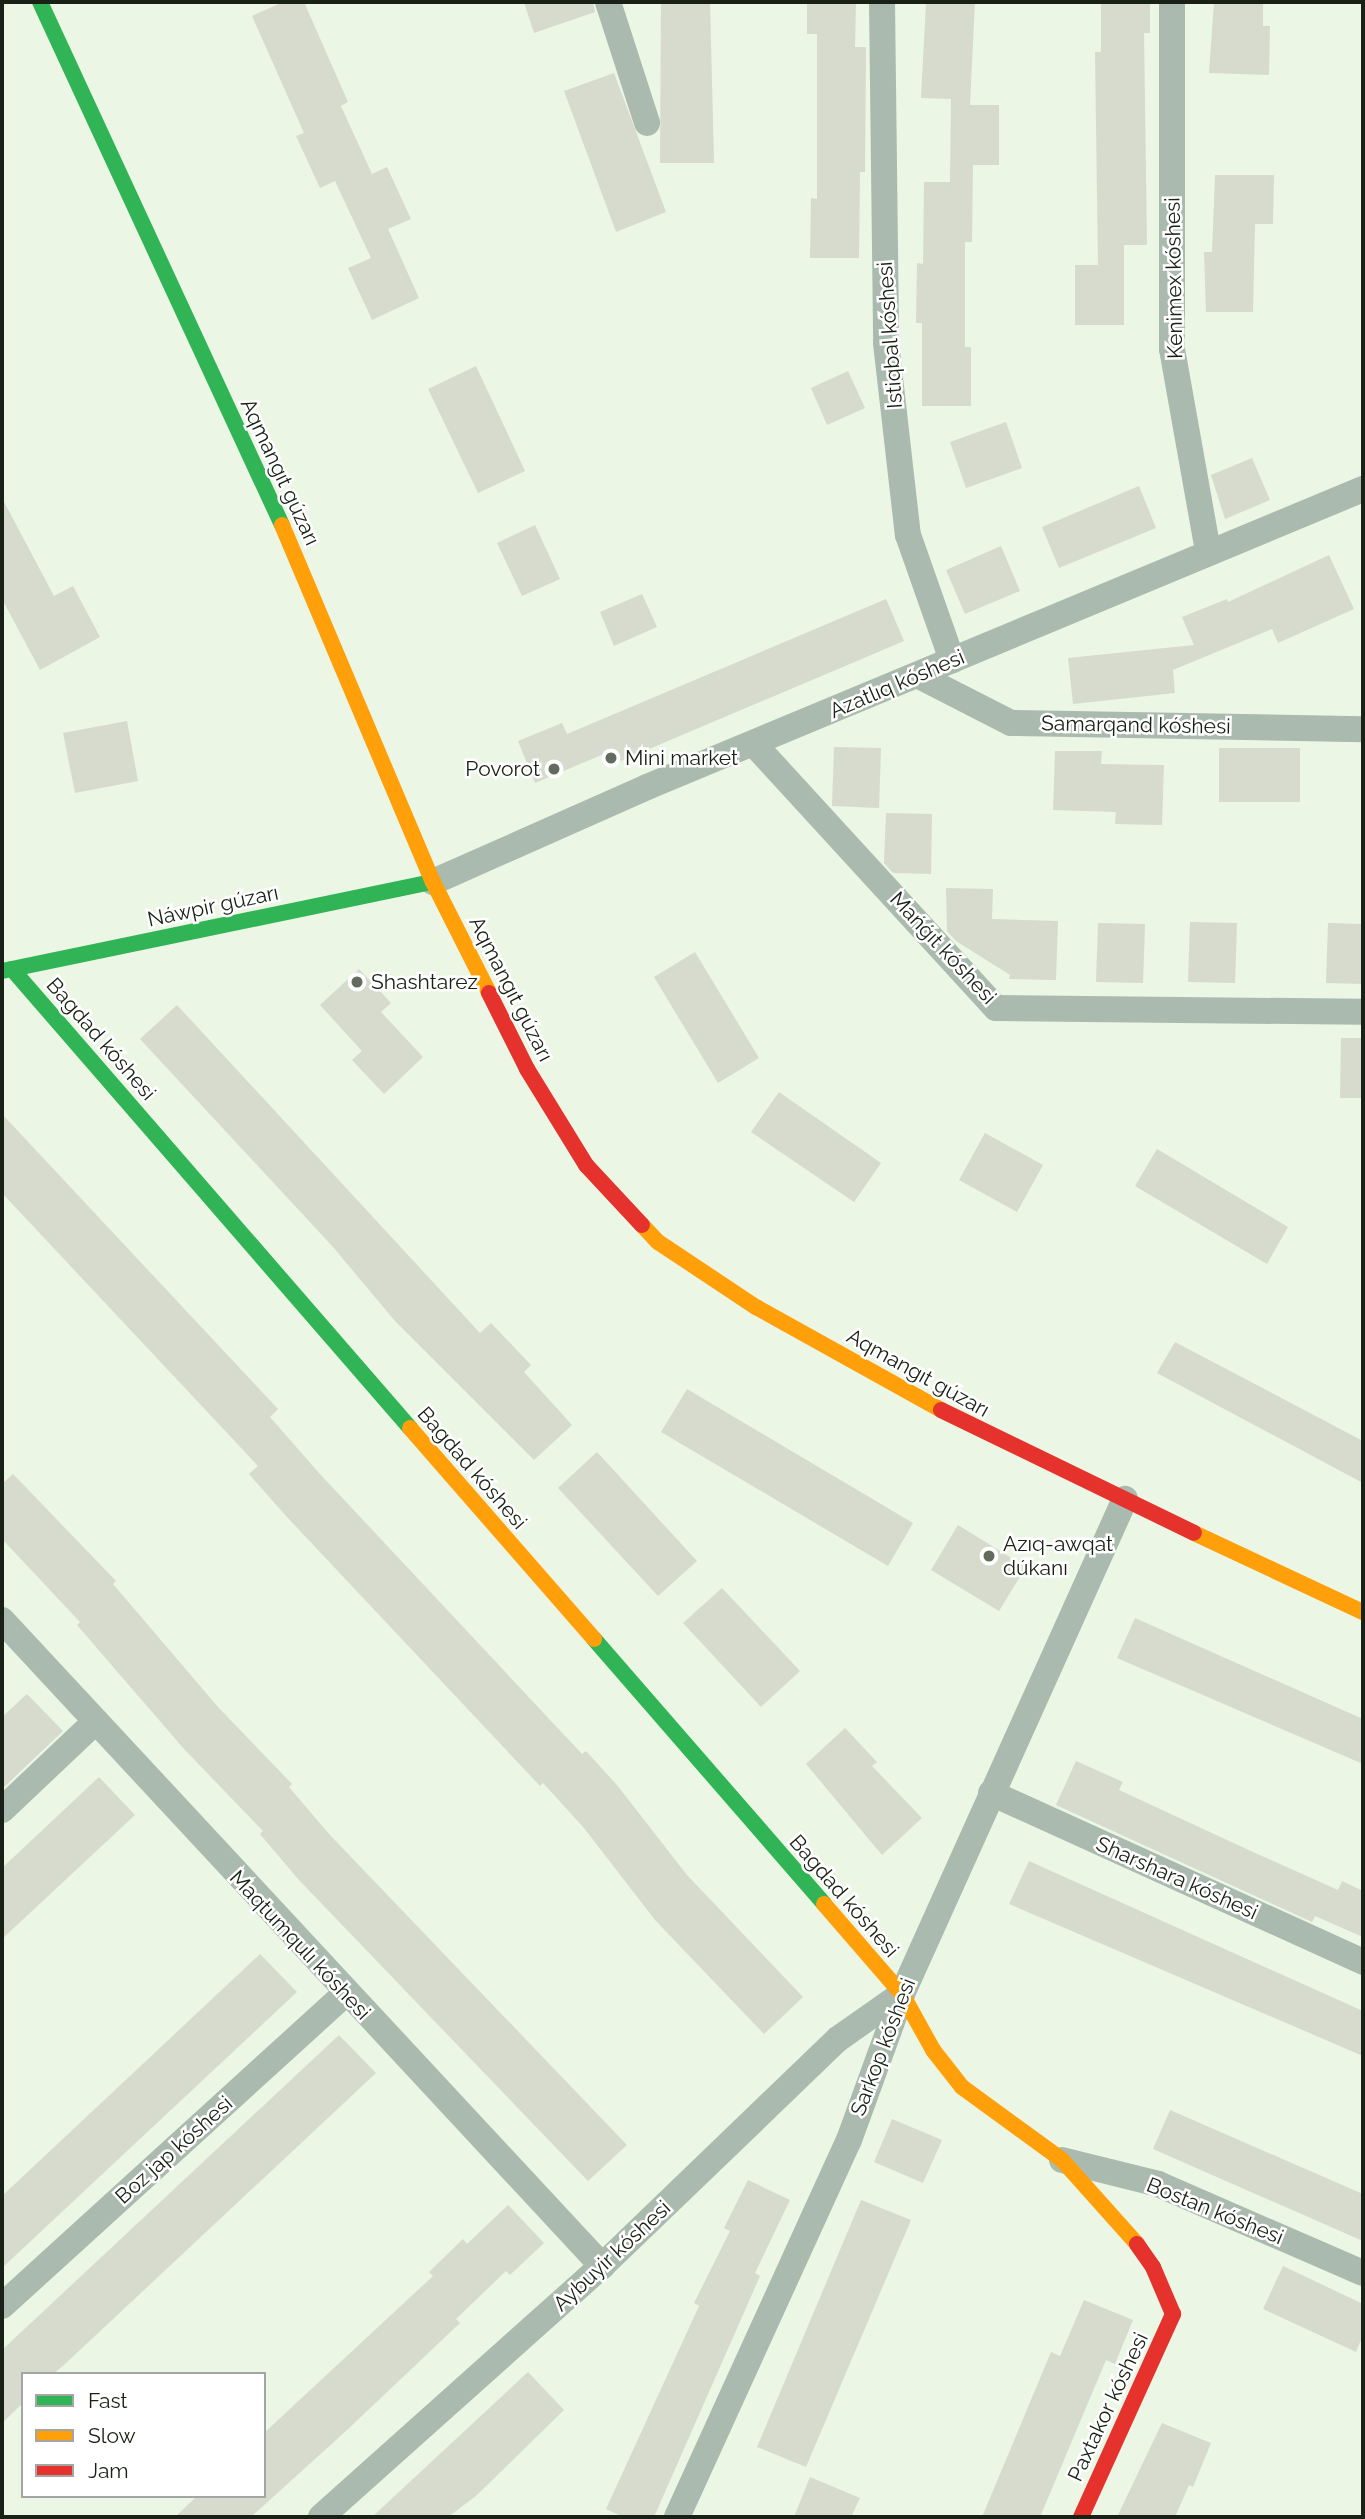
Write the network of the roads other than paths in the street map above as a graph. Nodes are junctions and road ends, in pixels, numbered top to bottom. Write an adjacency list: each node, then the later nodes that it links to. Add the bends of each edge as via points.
1 (40, 2): 12 (street, Aqmangıt gúzarı, via 311,589)
2 (608, 2): 5 (street)
3 (882, 2): 8 (street, Istiqbal kóshesi, via 886,343 908,535)
4 (1172, 2): 7 (street, Kenimex kóshesi, via 1172,349)
5 (647, 123)
6 (1363, 489): 7 (street, Azatlıq kóshesi)
7 (1208, 551): 8 (street, Azatlıq kóshesi)
8 (952, 660): 9 (street, Azatlıq kóshesi)
9 (919, 676): 10 (street, Samarqand kóshesi, via 1011,723); 11 (street, Azatlıq kóshesi)
10 (1363, 729)
11 (754, 744): 12 (street, Azatlıq kóshesi); 14 (street, Mańǵıt kóshesi, via 996,1008)
12 (433, 881): 13 (street, Náwpir gúzarı); 15 (street, Aqmangıt gúzarı, via 527,1069 586,1166 659,1242 735,1294 972,1427)
13 (7, 970): 23 (street, Bagdad kóshesi)
14 (1363, 1012)
15 (1125, 1499): 16 (street, Aqmangıt gúzarı); 19 (street, Sarkop kóshesi)
16 (1363, 1612)
17 (2, 1620): 18 (street, Maqtumqulı kóshesi)
18 (96, 1722): 20 (street); 22 (street, Maqtumqulı kóshesi)
19 (991, 1793): 21 (street, Sharshara kóshesi); 23 (street, Sarkop kóshesi)
20 (2, 1810)
21 (1363, 1962)
22 (345, 1994): 25 (street, Maqtumqulı kóshesi); 27 (street, Boz jap kóshesi)
23 (902, 1994): 24 (street, Bagdad kóshesi, via 933,2050 962,2087); 25 (street, Aybuyir kóshesi, via 838,2039); 30 (street, Sarkop kóshesi, via 849,2140)
24 (1062, 2160): 26 (street, Bostan kóshesi, via 1158,2184); 28 (street, Bagdad kóshesi, via 1128,2231 1153,2267)
25 (603, 2266): 29 (street, Aybuyir kóshesi)
26 (1363, 2273)
27 (2, 2306)
28 (1173, 2314): 31 (street, Paxtakor kóshesi)
29 (321, 2517)
30 (677, 2517)
31 (1081, 2517)

